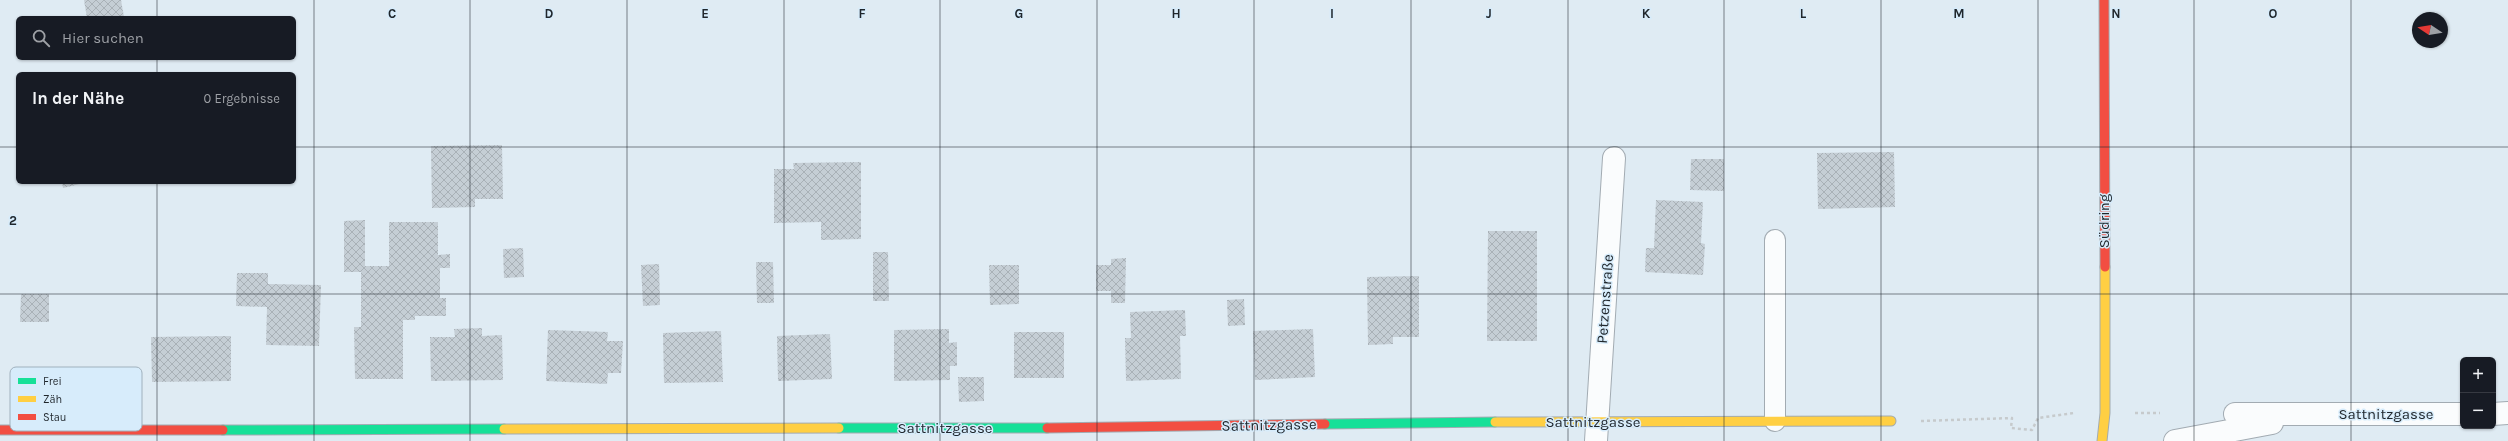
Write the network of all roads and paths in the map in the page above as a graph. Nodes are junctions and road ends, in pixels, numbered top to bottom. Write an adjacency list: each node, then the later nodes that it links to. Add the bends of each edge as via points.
1 (2104, 0): 16 (street, Südring, via 2105,413)
2 (1614, 158): 15 (street, Petzenstraße)
3 (1775, 240): 10 (lane)
4 (2075, 413): 11 (path, via 2038,418 2032,430 2011,428 2012,418)
5 (2235, 414): 9 (street, Sattnitzgasse)
6 (2460, 414): 9 (street, Sattnitzgasse)
7 (2496, 414): 8 (street)
8 (2508, 414)
9 (2308, 415): 17 (street, Sattnitzgasse)
10 (1775, 421): 11 (street, Sattnitzgasse); 15 (street, Sattnitzgasse)
11 (1891, 421)
12 (0, 430): 13 (street, Sattnitzgasse)
13 (10, 430)
14 (142, 430): 15 (street, Sattnitzgasse, via 1032,428)
15 (1596, 431)
16 (2102, 441)
17 (2175, 441)

